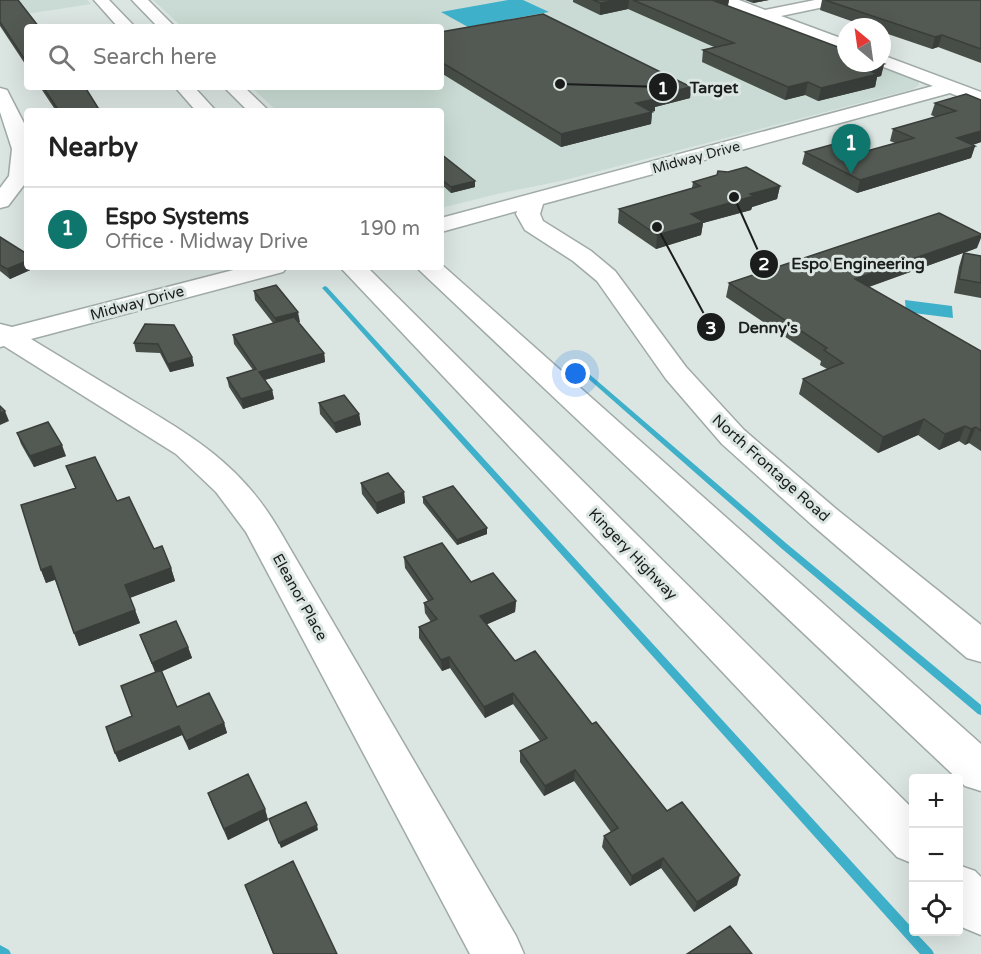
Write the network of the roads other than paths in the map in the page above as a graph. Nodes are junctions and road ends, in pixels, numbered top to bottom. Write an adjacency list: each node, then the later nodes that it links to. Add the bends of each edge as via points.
1 (101, 0): 6 (main road)
2 (139, 0): 7 (main road)
3 (724, 0): 5 (main road)
4 (838, 0): 5 (main road)
5 (766, 15): 8 (main road)
6 (124, 24)
7 (164, 24)
8 (837, 43)
9 (891, 64): 10 (main road)
10 (951, 87): 14 (main road); 17 (main road, Midway Drive)
11 (187, 90): 15 (main road)
12 (236, 90): 16 (main road)
13 (0, 94): 18 (main road, via 13,117 24,161 18,182)
14 (981, 99)
15 (203, 108)
16 (256, 108)
17 (533, 200): 19 (main road, Midway Drive); 20 (main road, via 528,214 533,225)
18 (0, 201)
19 (446, 223): 20 (main road, via 510,230)
20 (558, 242): 25 (main road, North Frontage Road, via 606,276 676,373 733,437)
21 (262, 270): 24 (main road, Midway Drive)
22 (356, 270): 27 (main road, Kingery Highway)
23 (432, 270): 26 (main road)
24 (3, 336): 30 (main road, Eleanor Place, via 187,447 214,468 241,498)
25 (981, 647)
26 (981, 772)
27 (909, 837)
28 (963, 893): 29 (main road)
29 (981, 911)
30 (498, 954)

